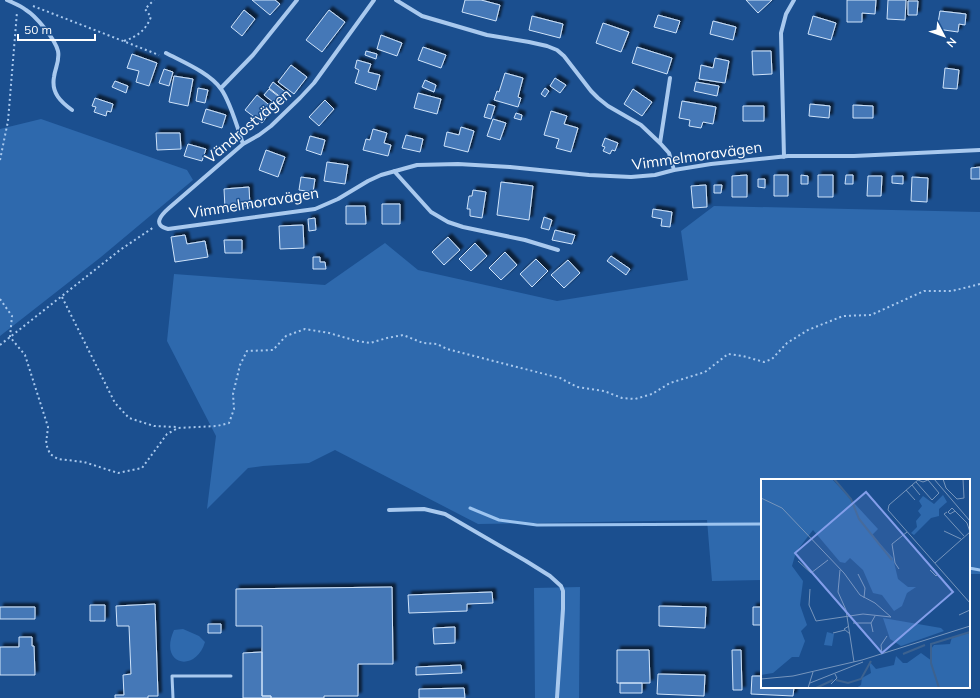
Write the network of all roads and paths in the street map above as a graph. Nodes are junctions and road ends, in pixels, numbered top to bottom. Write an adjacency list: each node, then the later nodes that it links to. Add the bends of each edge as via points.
1 (7, 0): 7 (street)
2 (154, 0): 8 (path, via 145,9 151,17 146,27 135,37)
3 (297, 0): 11 (street, via 253,55)
4 (374, 0): 14 (street, Vändrostvägen, via 314,83 271,126)
5 (396, 0): 13 (street, via 422,16 487,35 535,43 557,50 598,98 641,125)
6 (794, 0): 16 (street, via 786,14 781,33)
7 (18, 6): 8 (path, via 36,7); 12 (street, via 27,10 36,19 58,50 58,64 53,78 56,96); 17 (path, via 8,121)
8 (123, 41): 9 (path, via 160,55)
9 (166, 54): 11 (street, via 199,70)
10 (670, 78): 13 (street)
11 (221, 88): 14 (street)
12 (72, 110)
13 (660, 143): 18 (street, via 669,153)
14 (243, 144): 20 (street, Vändrostvägen, via 166,211 159,220)
15 (980, 150): 16 (street, Vimmelmoravägen, via 854,156)
16 (784, 156): 18 (street, Vimmelmoravägen)
17 (0, 160)
18 (674, 170): 19 (street, Vimmelmoravägen, via 631,177 458,164 417,165)
19 (394, 171): 20 (street, Vimmelmoravägen, via 368,181 315,209 168,229); 21 (street, via 431,212 448,222)
20 (160, 224): 23 (path, via 120,250)
21 (558, 250)
22 (980, 284): 27 (path, via 952,291 924,291 872,315 843,316 808,330 787,343 772,359 764,362 728,354 704,372 635,399 577,387 560,378 447,349 437,344 423,344 403,336 370,343 305,329 286,336 273,350 247,351 240,364 234,409 229,423)
23 (62, 297): 25 (path); 27 (path, via 114,403 129,418 154,426)
24 (0, 299): 25 (path, via 12,316)
25 (10, 338): 26 (path); 27 (path, via 25,355 48,427 46,444 50,454 58,459 84,462 118,473 142,468 167,434)
26 (0, 345)
27 (178, 428)
28 (389, 510): 31 (street, via 424,509 445,514 526,561 562,586 563,609)
29 (230, 676): 30 (lane, via 172,676)
30 (172, 698)
31 (557, 698)

